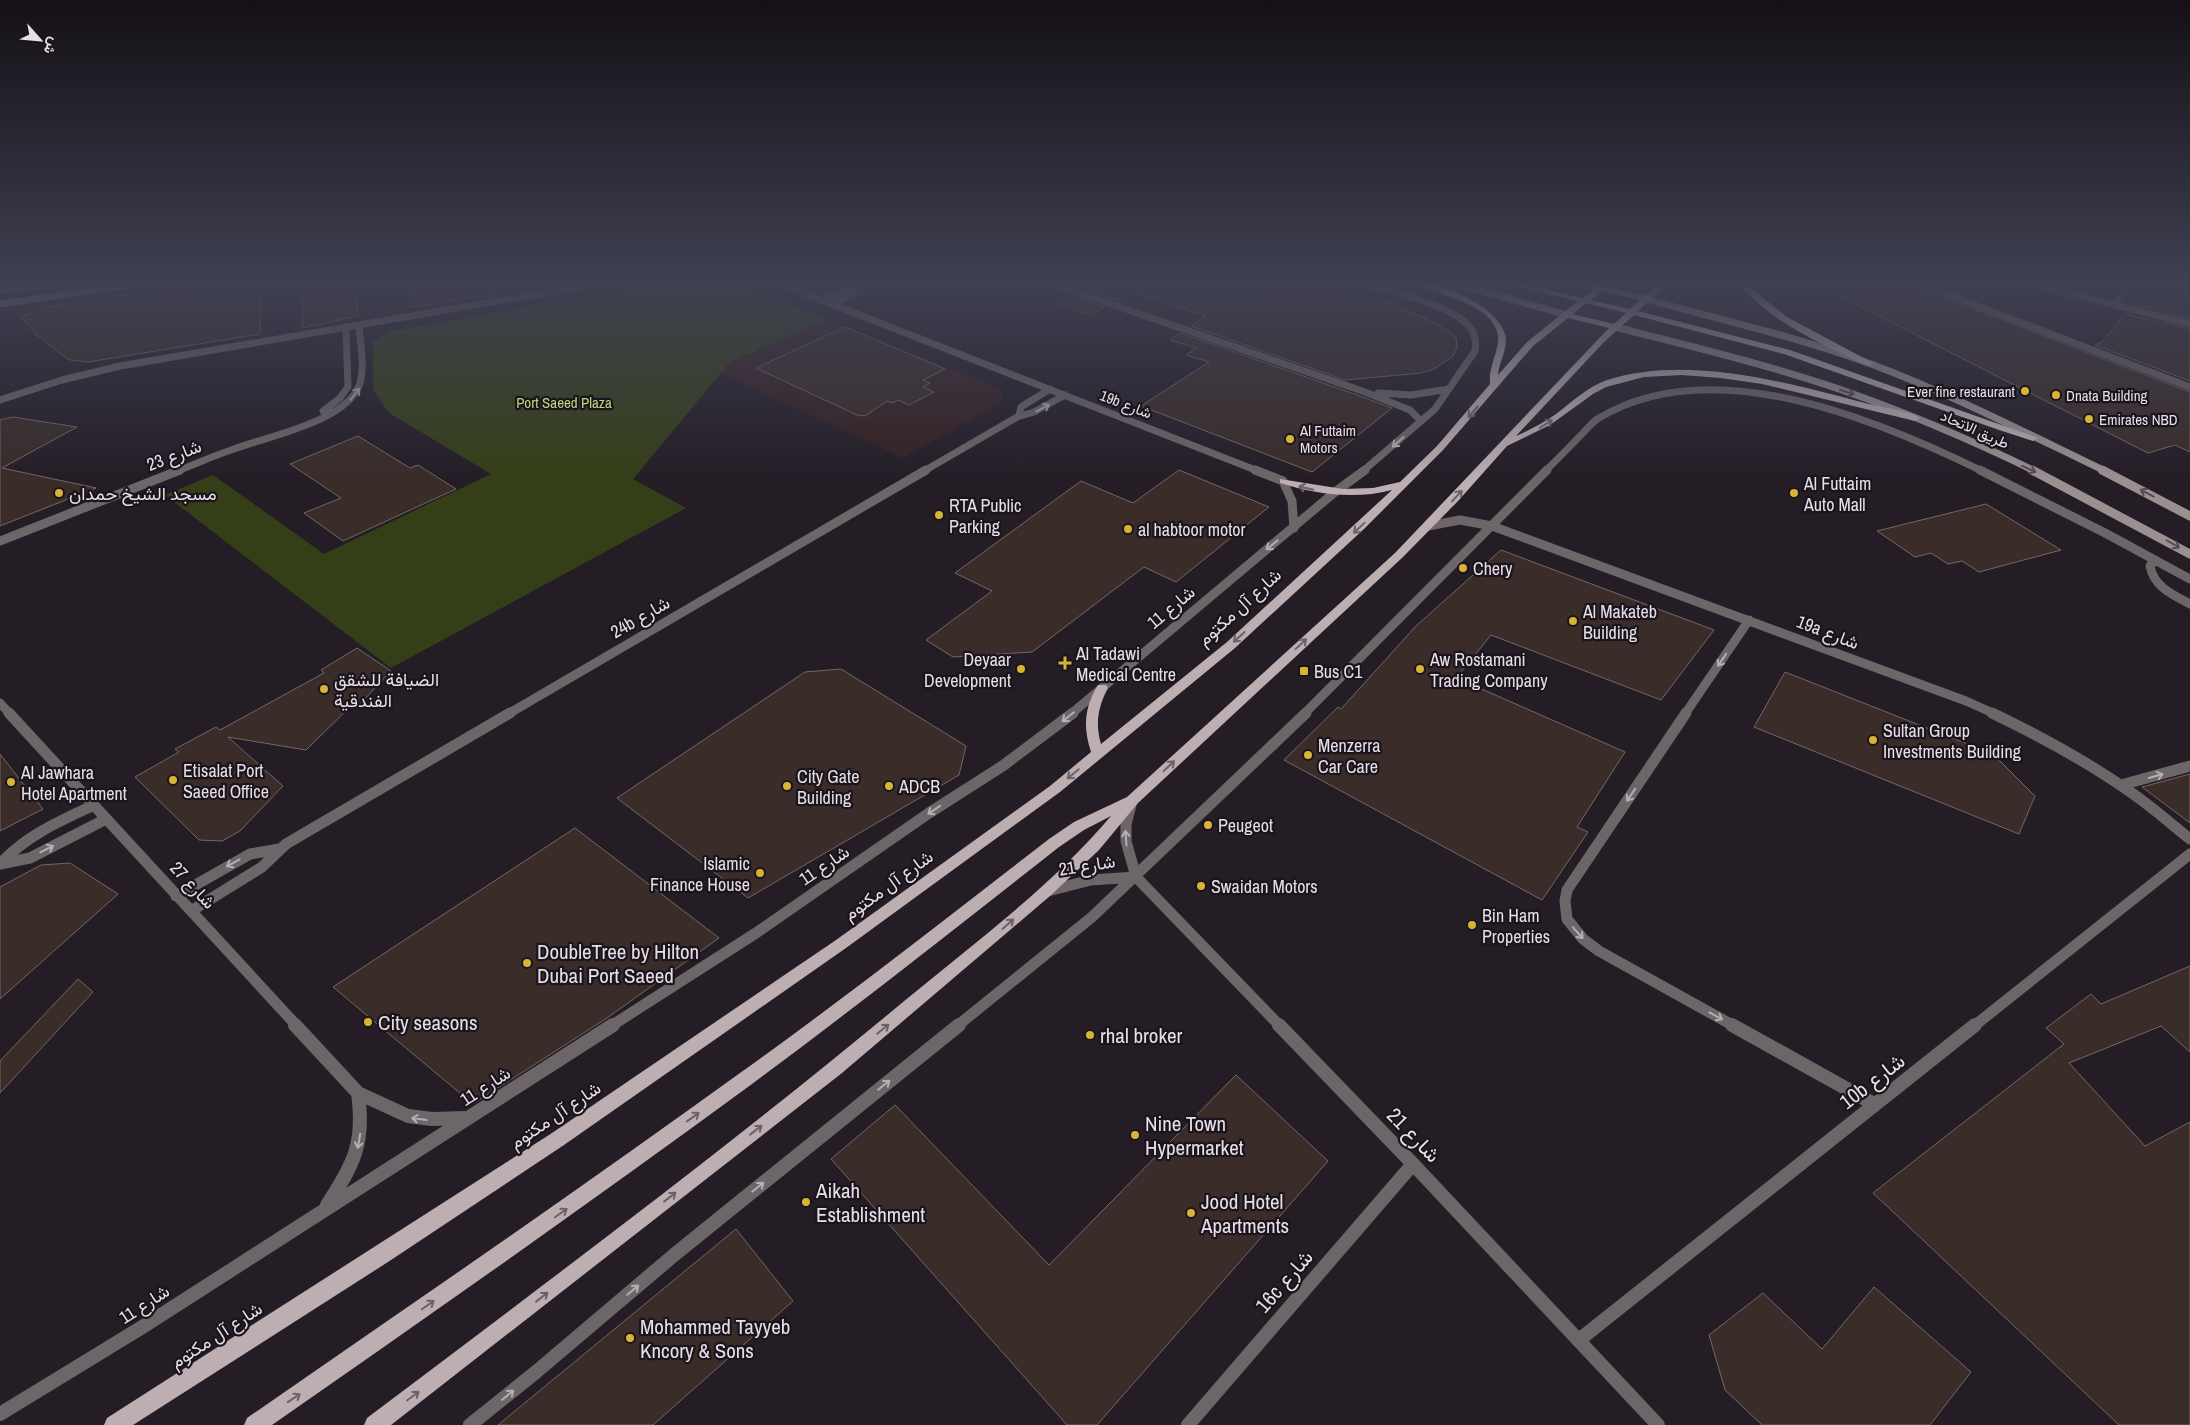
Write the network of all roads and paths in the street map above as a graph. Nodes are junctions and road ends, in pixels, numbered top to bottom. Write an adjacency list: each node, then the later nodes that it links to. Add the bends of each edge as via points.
1 (229, 348): 22 (street, via 101,370)
2 (347, 348): 27 (street, شارع 23, via 349,381 345,392 323,411)
3 (360, 348): 27 (street, شارع 23, one-way to 3, via 319,420 352,398 362,379)
4 (944, 348): 18 (street, 19b شارع)
5 (1240, 348): 20 (street)
6 (1476, 348): 19 (street, شارع 11)
7 (1499, 348): 16 (main road, via 1492,374)
8 (1527, 348): 16 (main road, شارع آل مكتوم)
9 (1595, 348): 28 (main road)
10 (1693, 348): 24 (main road, طريق الاتحاد, one-way to 24, via 1869,399)
11 (1767, 348): 26 (main road, via 1859,376)
12 (1819, 348): 15 (main road, طريق الاتحاد)
13 (1836, 348): 15 (main road)
14 (2086, 348): 17 (street)
15 (1871, 364): 26 (main road, طريق الاتحاد)
16 (1495, 385): 30 (main road, شارع آل مكتوم, one-way to 30)
17 (2190, 387)
18 (1050, 389): 21 (street, 19b شارع); 23 (street, 24b شارع, via 1021,407)
19 (1449, 389): 20 (street, via 1411,395); 25 (street, شارع 11, via 1435,410)
20 (1365, 392): 25 (street, via 1410,410)
21 (1065, 395): 23 (street, 24b شارع, one-way to 21, via 1034,412); 29 (street, 19b شارع)
22 (0, 400)
23 (1019, 415): 51 (street, 24b شارع)
24 (1915, 418): 28 (main road, one-way to 24, via 1545,425 1591,390 1635,376 1663,374 1700,374 1756,381); 37 (main road, طريق الاتحاد, one-way to 37, via 2074,490)
25 (1421, 421): 31 (street, شارع 11, one-way to 31, via 1378,460)
26 (2033, 438): 32 (main road, طريق الاتحاد, one-way to 26)
27 (249, 444): 36 (street, شارع 23)
28 (1502, 445): 33 (main road, one-way to 28)
29 (1283, 481): 31 (main road, one-way to 29); 35 (street, via 1292,501)
30 (1406, 483): 31 (main road, via 1373,491); 44 (main road, شارع آل مكتوم, one-way to 44, via 1230,645)
31 (1334, 492): 35 (street, شارع 11)
32 (2190, 516)
33 (1428, 526): 34 (street, 19a شارع, via 1460,520); 47 (main road, one-way to 33)
34 (1492, 526): 38 (street, via 1598,418 1616,406 1666,392 1724,390 1801,401 1871,423 1976,468); 41 (street, 19a شارع); 54 (street, via 1276,743)
35 (1294, 528): 42 (street, شارع 11, one-way to 42)
36 (0, 541)
37 (2190, 554)
38 (2155, 560): 39 (street); 40 (street, via 2150,566 2150,574 2157,583)
39 (2190, 579)
40 (2190, 604)
41 (1749, 620): 46 (street, 19a شارع, via 1974,704 2063,749); 59 (street, one-way to 59, via 1567,890 1563,904 1568,921 1580,937 1599,951)
42 (1102, 688): 44 (main road, via 1090,720); 60 (street, شارع 11, one-way to 60, via 1004,765 756,933)
43 (0, 703): 48 (street, شارع 27)
44 (1098, 754): 65 (main road, شارع آل مكتوم, one-way to 65, via 955,862 710,1036 381,1255)
45 (2190, 766): 46 (street, one-way to 45)
46 (2121, 786): 50 (street, 19a شارع)
47 (1133, 799): 54 (street, شارع 21, one-way to 47, via 1124,838 1126,818); 55 (main road, via 1094,846); 66 (main road, one-way to 47, via 564,1210 748,1077 1054,843 1079,826)
48 (94, 805): 49 (street, شارع 27); 53 (street, via 20,844)
49 (106, 818): 53 (street, one-way to 49, via 30,858); 56 (street, شارع 27)
50 (2190, 839)
51 (279, 849): 56 (street, 24b شارع, one-way to 56, via 250,854); 57 (street, 24b شارع, via 262,867)
52 (2190, 854): 59 (street, 10b شارع)
53 (1, 864)
54 (1136, 877): 55 (street, شارع 21, via 1090,880); 61 (street, شارع 21); 68 (street, one-way to 54, via 674,1255 1092,917)
55 (1045, 892): 67 (main road, one-way to 55, via 836,1068)
56 (176, 896): 57 (street, شارع 27)
57 (191, 911): 58 (street, شارع 27)
58 (358, 1093): 60 (street, شارع 27, one-way to 58, via 434,1121 405,1117); 62 (street, one-way to 62, via 362,1117 359,1146 346,1177)
59 (1874, 1104): 63 (street, 10b شارع)
60 (468, 1118): 62 (street, شارع 11)
61 (1413, 1164): 63 (street, شارع 21); 69 (street, 16c شارع)
62 (325, 1208): 64 (street, شارع 11, via 128,1336)
63 (1578, 1340): 70 (street, شارع 21)
64 (0, 1414)
65 (114, 1425)
66 (254, 1425)
67 (374, 1425)
68 (470, 1425)
69 (1188, 1425)
70 (1658, 1425)

